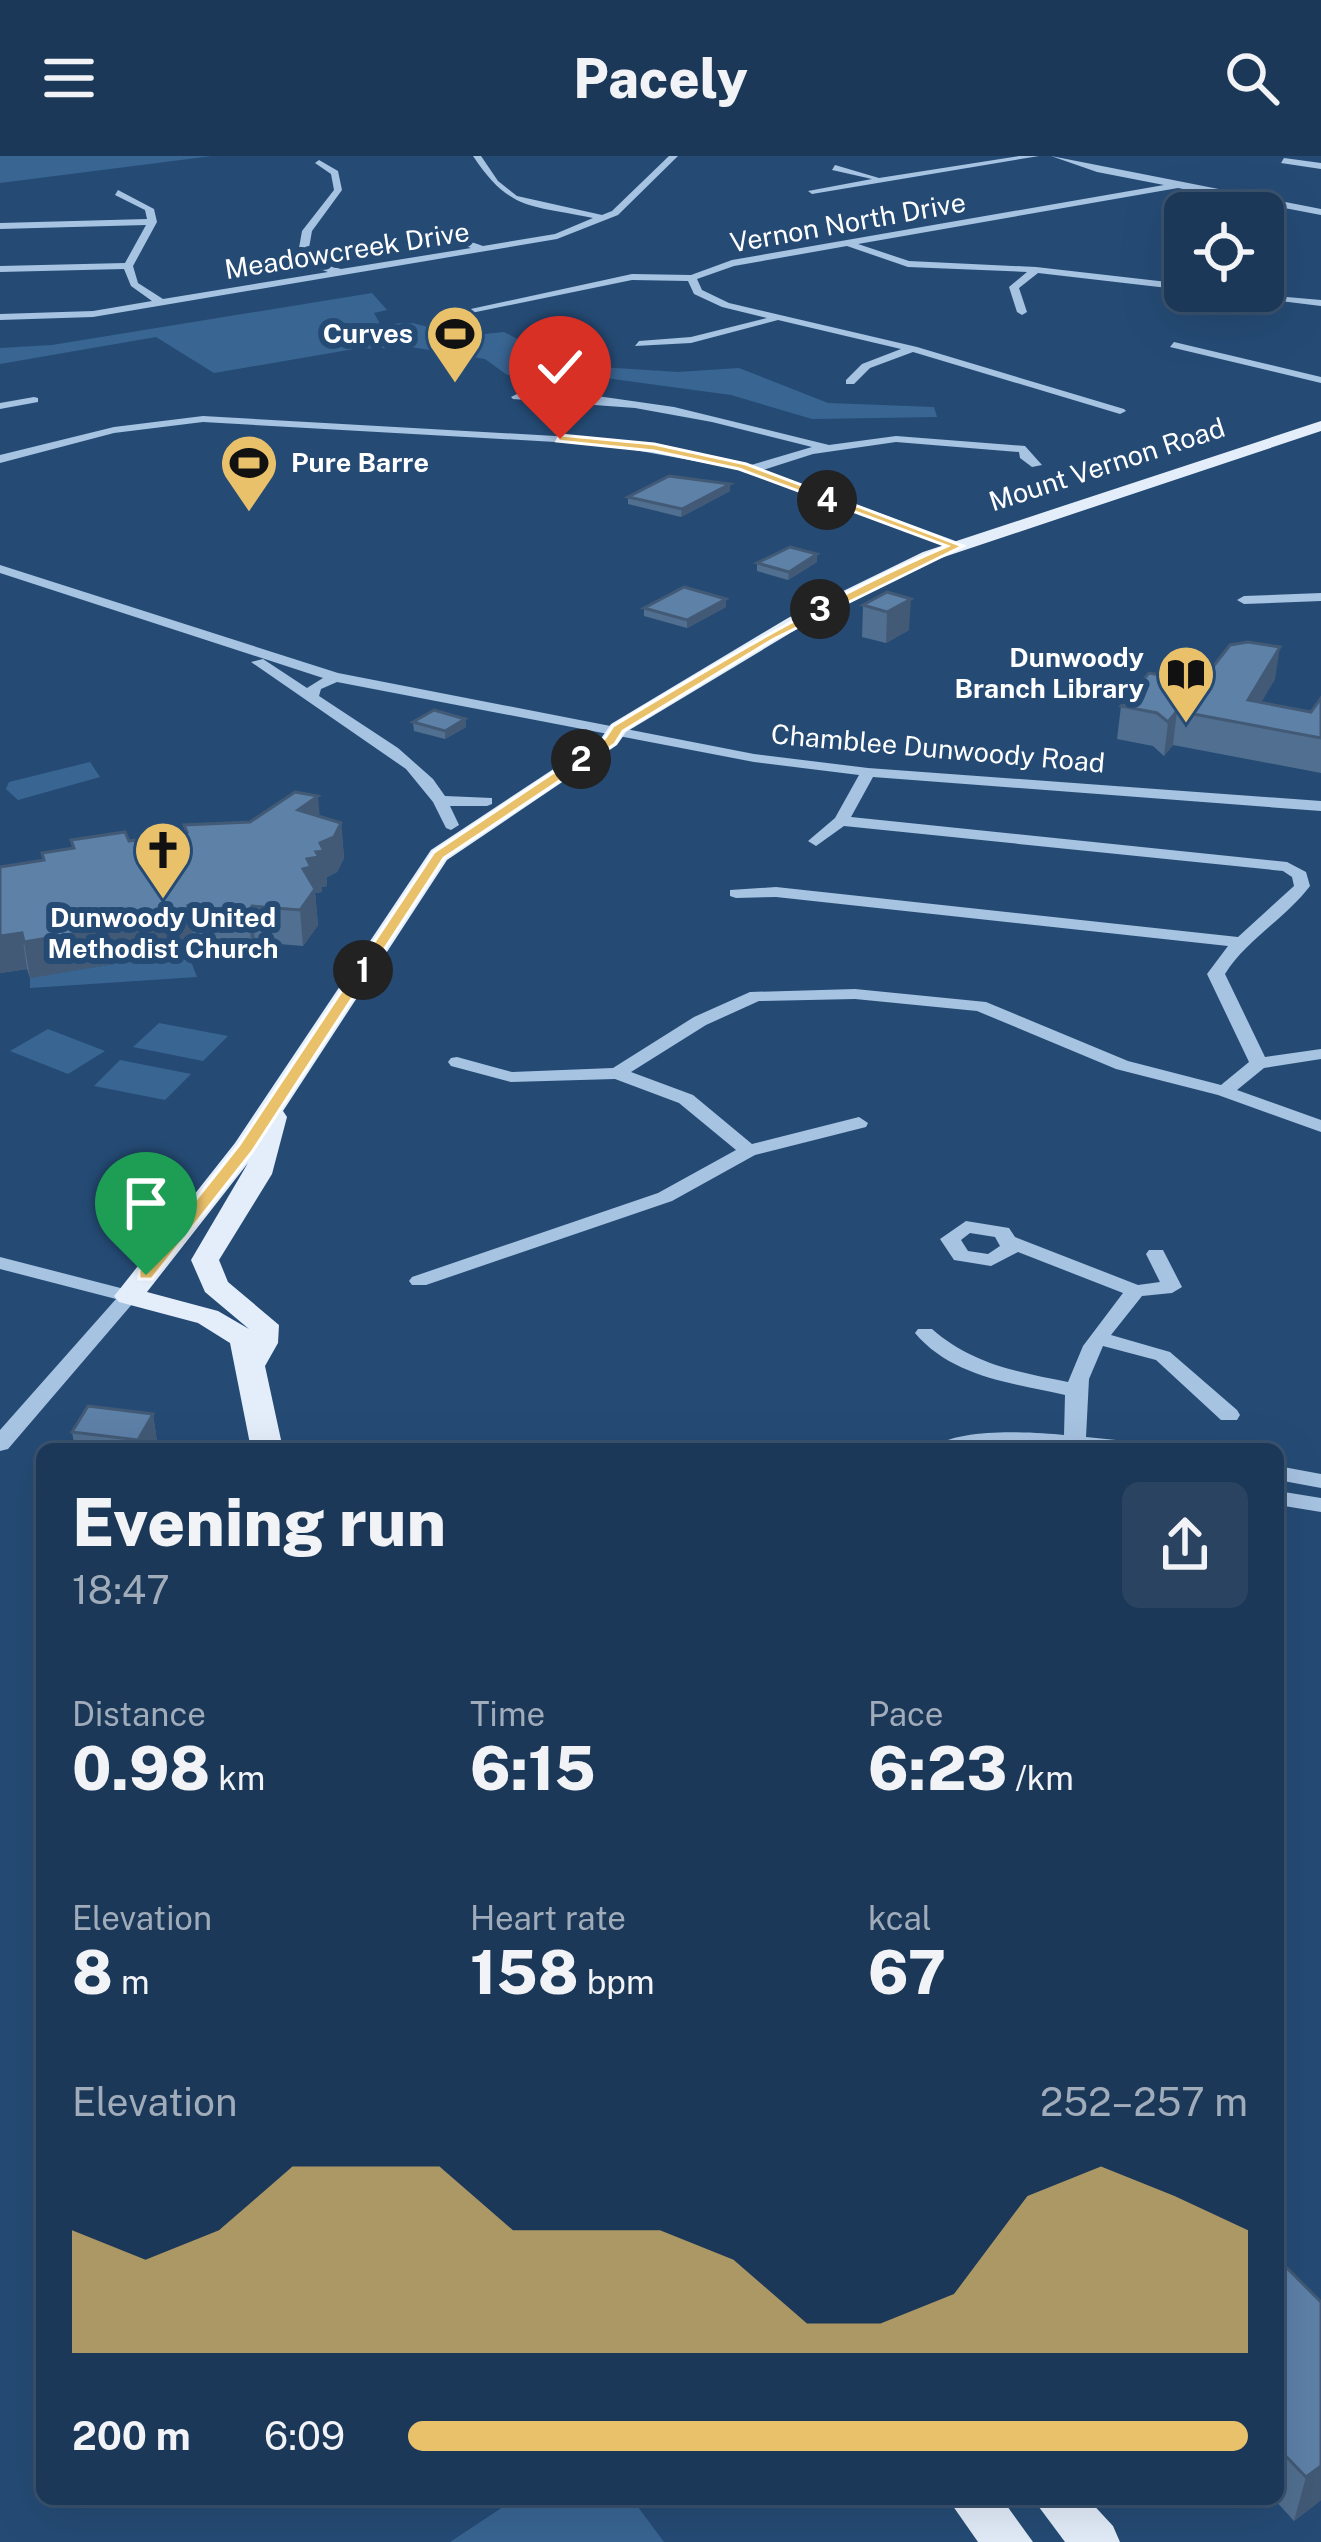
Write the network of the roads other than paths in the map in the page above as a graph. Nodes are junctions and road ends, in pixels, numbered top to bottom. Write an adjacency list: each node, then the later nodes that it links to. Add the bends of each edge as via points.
1 (477, 156): 14 (street, via 514,198)
2 (674, 156): 14 (street, Meadowcreek Drive)
3 (1035, 156): 9 (street)
4 (1055, 156): 10 (street)
5 (1284, 161): 7 (street)
6 (319, 163): 23 (street, via 335,172 338,190 307,231 304,248)
7 (1321, 166)
8 (835, 167): 9 (street)
9 (884, 180): 11 (street)
10 (1178, 185): 13 (street); 18 (street, Vernon North Drive)
11 (812, 191)
12 (118, 193): 15 (street, via 149,209)
13 (1321, 212)
14 (604, 218): 19 (street, Meadowcreek Drive)
15 (152, 222): 16 (street); 20 (street)
16 (0, 226)
17 (431, 231): 19 (street)
18 (850, 244): 22 (street, via 908,264); 24 (street, Vernon North Drive, via 732,263)
19 (487, 250): 23 (street, Meadowcreek Drive)
20 (128, 266): 21 (street); 27 (street, via 134,284)
21 (0, 269)
22 (1036, 270): 25 (street); 30 (street, via 1014,287)
23 (342, 274): 27 (street, Meadowcreek Drive)
24 (692, 278): 29 (street, via 632,277); 32 (street, via 709,298)
25 (1164, 285)
26 (1284, 299): 28 (street)
27 (163, 303): 31 (street, Meadowcreek Drive)
28 (1321, 303)
29 (471, 310)
30 (1022, 312)
31 (0, 317)
32 (775, 318): 33 (street); 35 (street)
33 (639, 344)
34 (1174, 345): 36 (street)
35 (913, 349): 37 (street, via 866,366); 41 (street)
36 (1321, 380)
37 (850, 382)
38 (517, 398): 43 (street, via 678,409)
39 (34, 400): 40 (street)
40 (0, 406)
41 (1120, 411)
42 (1321, 426): 48 (main road, Mount Vernon Road)
43 (827, 448): 45 (street, via 896,439 992,444 1025,448); 46 (street); 47 (street)
44 (0, 459): 46 (street, via 126,428 220,419 607,442)
45 (1036, 465)
46 (751, 469): 47 (street)
47 (768, 475): 48 (street)
48 (958, 546): 55 (main road, Mount Vernon Road, via 836,599)
49 (0, 569): 52 (street, Chamblee Dunwoody Road)
50 (1321, 597): 51 (street)
51 (1244, 600)
52 (238, 649): 53 (street, Chamblee Dunwoody Road); 54 (street)
53 (334, 677): 54 (street); 55 (street, Chamblee Dunwoody Road)
54 (311, 697): 57 (street, via 418,770)
55 (618, 728): 56 (street, Chamblee Dunwoody Road); 58 (main road); 63 (main road, Mount Vernon Road)
56 (868, 772): 59 (street, Chamblee Dunwoody Road); 60 (street)
57 (445, 801): 58 (street); 61 (street)
58 (487, 801): 61 (main road)
59 (1321, 806)
60 (841, 820): 62 (street); 65 (street, via 1287,867 1300,875 1288,907)
61 (452, 825): 63 (main road, via 434,844)
62 (816, 841)
63 (439, 855): 71 (main road, Mount Vernon Road)
64 (736, 893): 65 (street)
65 (1239, 942): 68 (street, via 1216,974)
66 (1321, 1054): 68 (street)
67 (457, 1061): 69 (street, via 511,1077)
68 (1259, 1063): 70 (street)
69 (617, 1073): 70 (street, via 756,996 815,993 980,1006 1121,1065); 74 (street, via 686,1099)
70 (1224, 1091): 73 (street)
71 (274, 1106): 80 (main road, Mount Vernon Road); 83 (main road, via 258,1174 205,1260 215,1286 264,1325)
72 (859, 1123): 74 (street)
73 (1321, 1126)
74 (748, 1151): 78 (street, via 665,1197)
75 (1011, 1242): 79 (street)
76 (1156, 1253): 79 (street, via 1172,1287)
77 (0, 1263): 80 (street)
78 (419, 1281)
79 (1136, 1291): 82 (street)
80 (129, 1296): 83 (main road, via 229,1327 249,1346); 90 (street, Mount Vernon Road)
81 (925, 1333): 84 (street, via 981,1370)
82 (1098, 1338): 84 (street); 85 (street, via 1162,1355)
83 (252, 1362): 86 (main road)
84 (1075, 1390): 89 (street)
85 (1229, 1414)
86 (266, 1443)
87 (969, 1443): 88 (street)
88 (1061, 1443)
89 (1075, 1443)
90 (0, 1444)
91 (1284, 1474): 92 (street)
92 (1321, 1480)
93 (1284, 1499): 94 (street)
94 (1321, 1505)
95 (977, 2505): 97 (main road)
96 (1062, 2505): 98 (main road)
97 (1009, 2542)
98 (1096, 2542)

